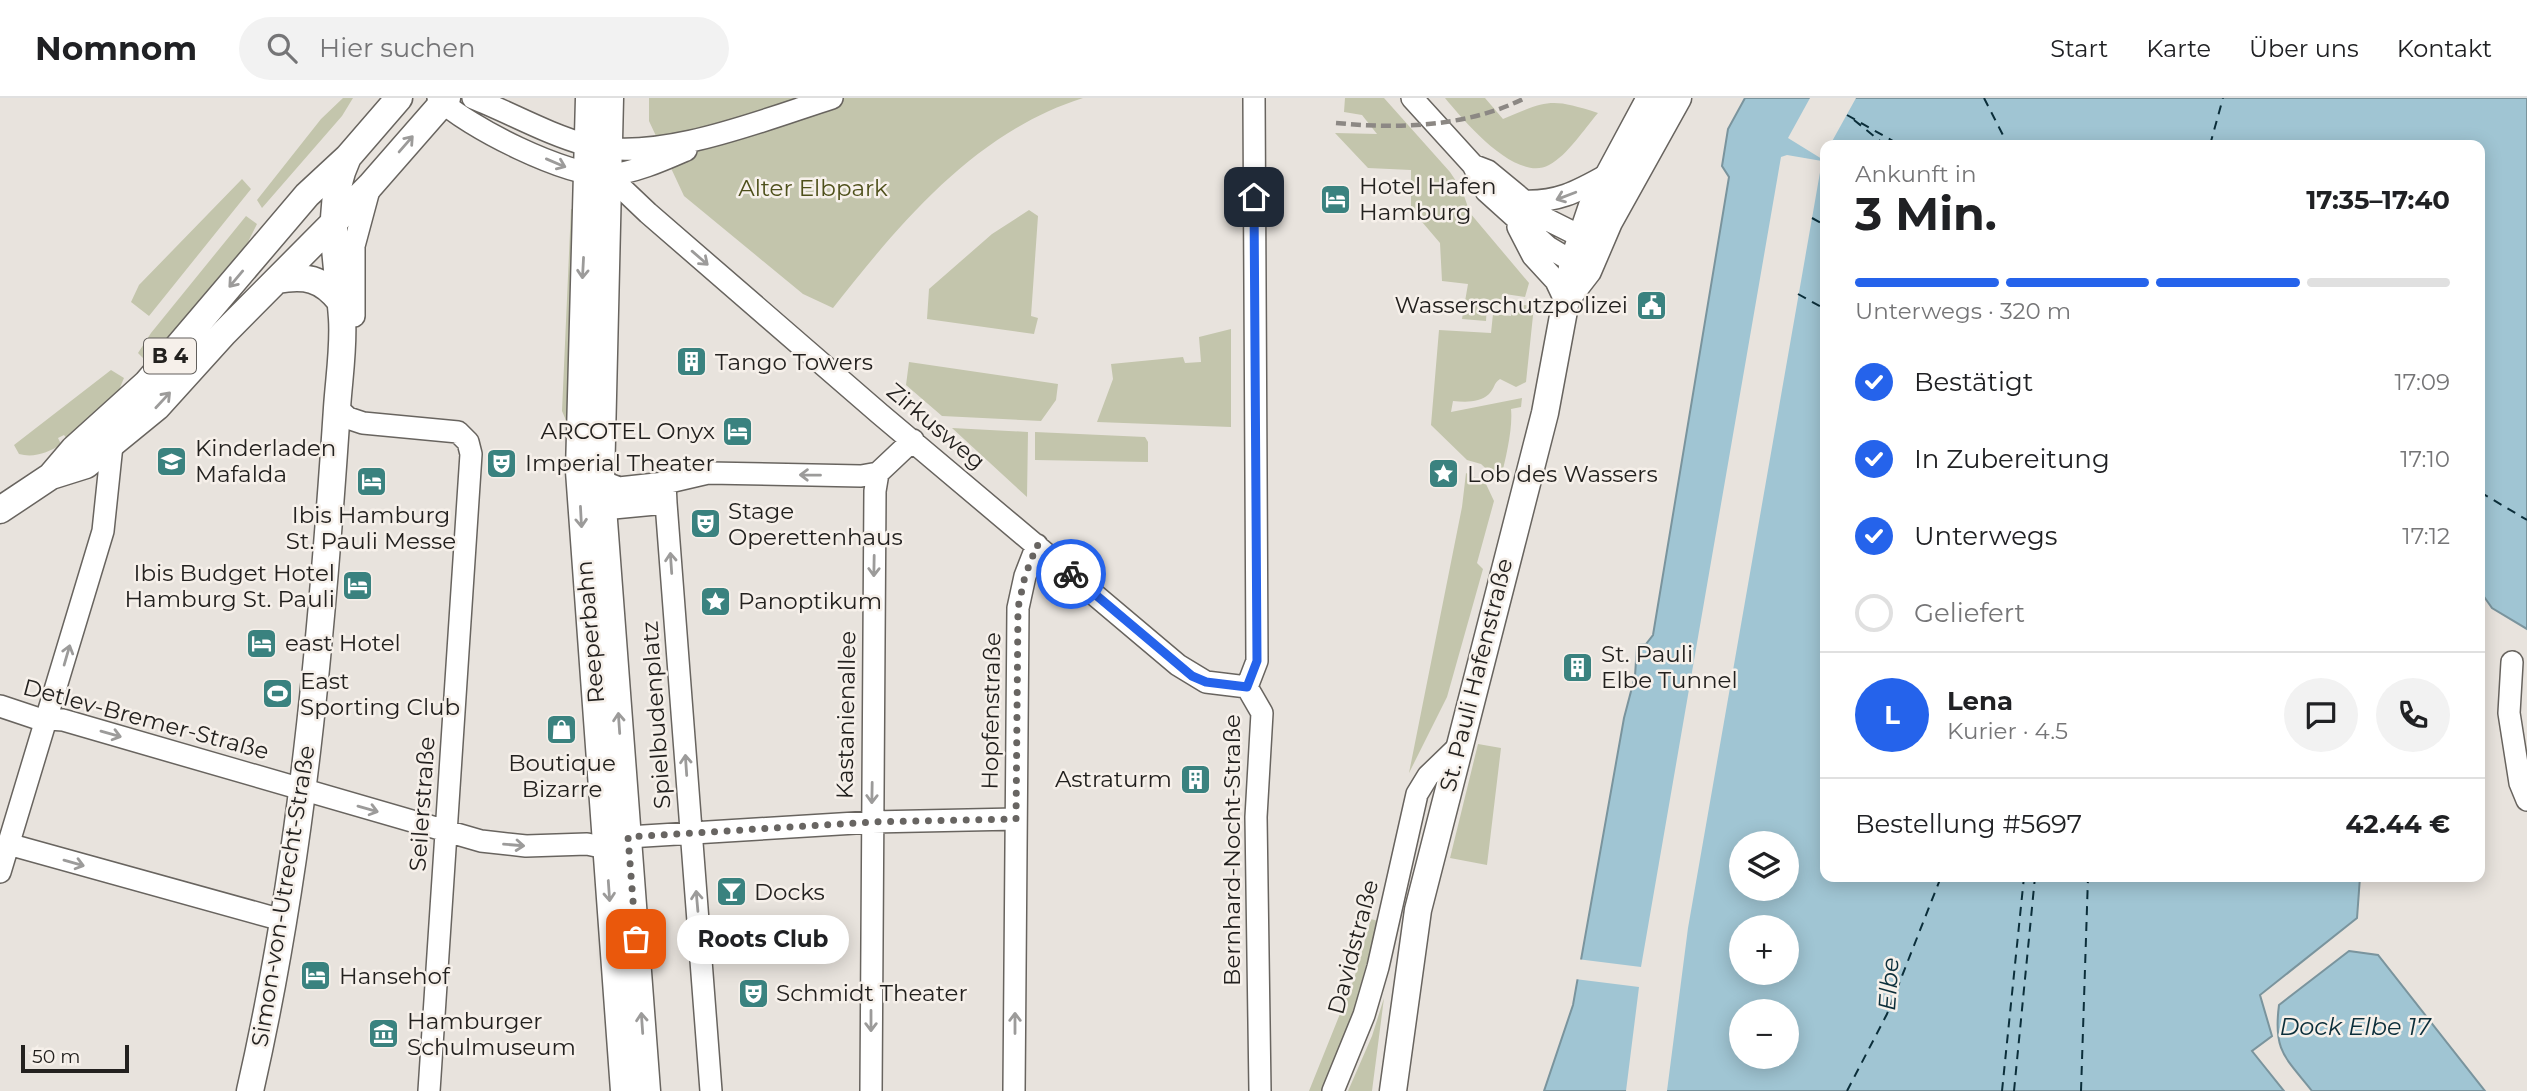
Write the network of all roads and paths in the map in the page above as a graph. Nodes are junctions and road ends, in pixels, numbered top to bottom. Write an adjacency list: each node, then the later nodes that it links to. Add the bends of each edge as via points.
1 (399, 98): 11 (main road, B 4)
2 (473, 98): 12 (street)
3 (589, 98): 12 (main road)
4 (610, 98): 12 (main road)
5 (832, 98): 12 (street, via 716,135)
6 (1254, 98): 34 (street, Bernhard-Nocht-Straße, via 1257,661)
7 (1412, 98): 15 (street, via 1473,165 1486,191)
8 (1650, 98): 13 (main road)
9 (1678, 98): 17 (main road)
10 (443, 100): 12 (street, one-way to 12, via 473,125 564,167); 14 (main road, B 4, one-way to 10)
11 (348, 157): 16 (main road, Simon-von-Utrecht-Straße, via 334,193); 27 (main road, B 4, one-way to 27, via 307,195 147,383)
12 (598, 160): 24 (street, Zirkusweg, one-way to 24, via 758,309); 28 (main road, Reeperbahn); 46 (main road, Reeperbahn, one-way to 46, via 579,471)
13 (1607, 175): 15 (street, one-way to 15, via 1564,198); 17 (main road)
14 (370, 186): 16 (main road, B 4); 23 (street, via 354,246 348,380 358,410)
15 (1517, 208): 17 (street); 18 (street, via 1548,247); 20 (street, via 1533,256 1556,281)
16 (333, 224): 19 (main road, B 4); 21 (main road, Simon-von-Utrecht-Straße)
17 (1589, 241): 18 (main road)
18 (1581, 267): 20 (main road)
19 (277, 280): 21 (main road, via 309,277); 25 (main road, B 4, one-way to 19, via 157,407)
20 (1565, 300): 37 (main road, St. Pauli Hafenstraße, via 1545,413)
21 (340, 301): 22 (main road, Simon-von-Utrecht-Straße)
22 (337, 408): 23 (street, via 348,418); 38 (main road, Simon-von-Utrecht-Straße)
23 (374, 425): 44 (street, Seilerstraße, via 458,432 466,438 471,462)
24 (913, 440): 26 (street); 32 (street, Zirkusweg)
25 (112, 445): 27 (main road, B 4, via 86,465); 36 (street, one-way to 25, via 103,531)
26 (878, 473): 29 (street, one-way to 29, via 708,473); 43 (street, Kastanienallee, one-way to 43)
27 (51, 476): 31 (main road, B 4)
28 (601, 481): 29 (street, via 619,488); 30 (main road, Reeperbahn)
29 (666, 493): 30 (street); 45 (street, Spielbudenplatz, one-way to 29)
30 (603, 509): 46 (main road, Reeperbahn, one-way to 30)
31 (0, 510)
32 (1037, 545): 34 (street, Zirkusweg, via 1192,676); 42 (street, Hopfenstraße, via 1018,608)
33 (2512, 662): 40 (street, via 2509,713)
34 (1247, 687): 57 (street, Bernhard-Nocht-Straße, via 1262,713 1256,817)
35 (1, 709): 36 (street, Detlev-Bremer-Straße)
36 (45, 719): 38 (street, Detlev-Bremer-Straße, one-way to 38, via 63,720); 47 (street)
37 (1457, 748): 39 (main road, St. Pauli Hafenstraße); 41 (street, Davidstraße, via 1424,782)
38 (302, 790): 44 (street, Detlev-Bremer-Straße, one-way to 44); 49 (main road, Simon-von-Utrecht-Straße)
39 (1445, 796): 41 (street); 59 (main road, St. Pauli Hafenstraße, via 1418,910)
40 (2527, 800)
41 (1414, 814): 58 (street, Davidstraße, via 1364,1015)
42 (1016, 819): 43 (street, Detlev-Bremer-Straße); 56 (street, Hopfenstraße, one-way to 42)
43 (872, 822): 45 (street, Detlev-Bremer-Straße); 55 (street, Kastanienallee, one-way to 55)
44 (447, 833): 46 (street, Detlev-Bremer-Straße, one-way to 46, via 526,846); 51 (street, Seilerstraße)
45 (691, 834): 46 (street, Detlev-Bremer-Straße); 54 (street, Spielbudenplatz, one-way to 45)
46 (617, 843): 52 (main road, Reeperbahn, one-way to 52); 53 (main road, Reeperbahn, one-way to 46)
47 (8, 844): 48 (street); 49 (street, one-way to 49)
48 (0, 872)
49 (282, 920): 50 (main road, Simon-von-Utrecht-Straße)
50 (250, 1091)
51 (429, 1091)
52 (624, 1091)
53 (648, 1091)
54 (712, 1091)
55 (871, 1091)
56 (1014, 1091)
57 (1260, 1091)
58 (1334, 1091)
59 (1393, 1091)

